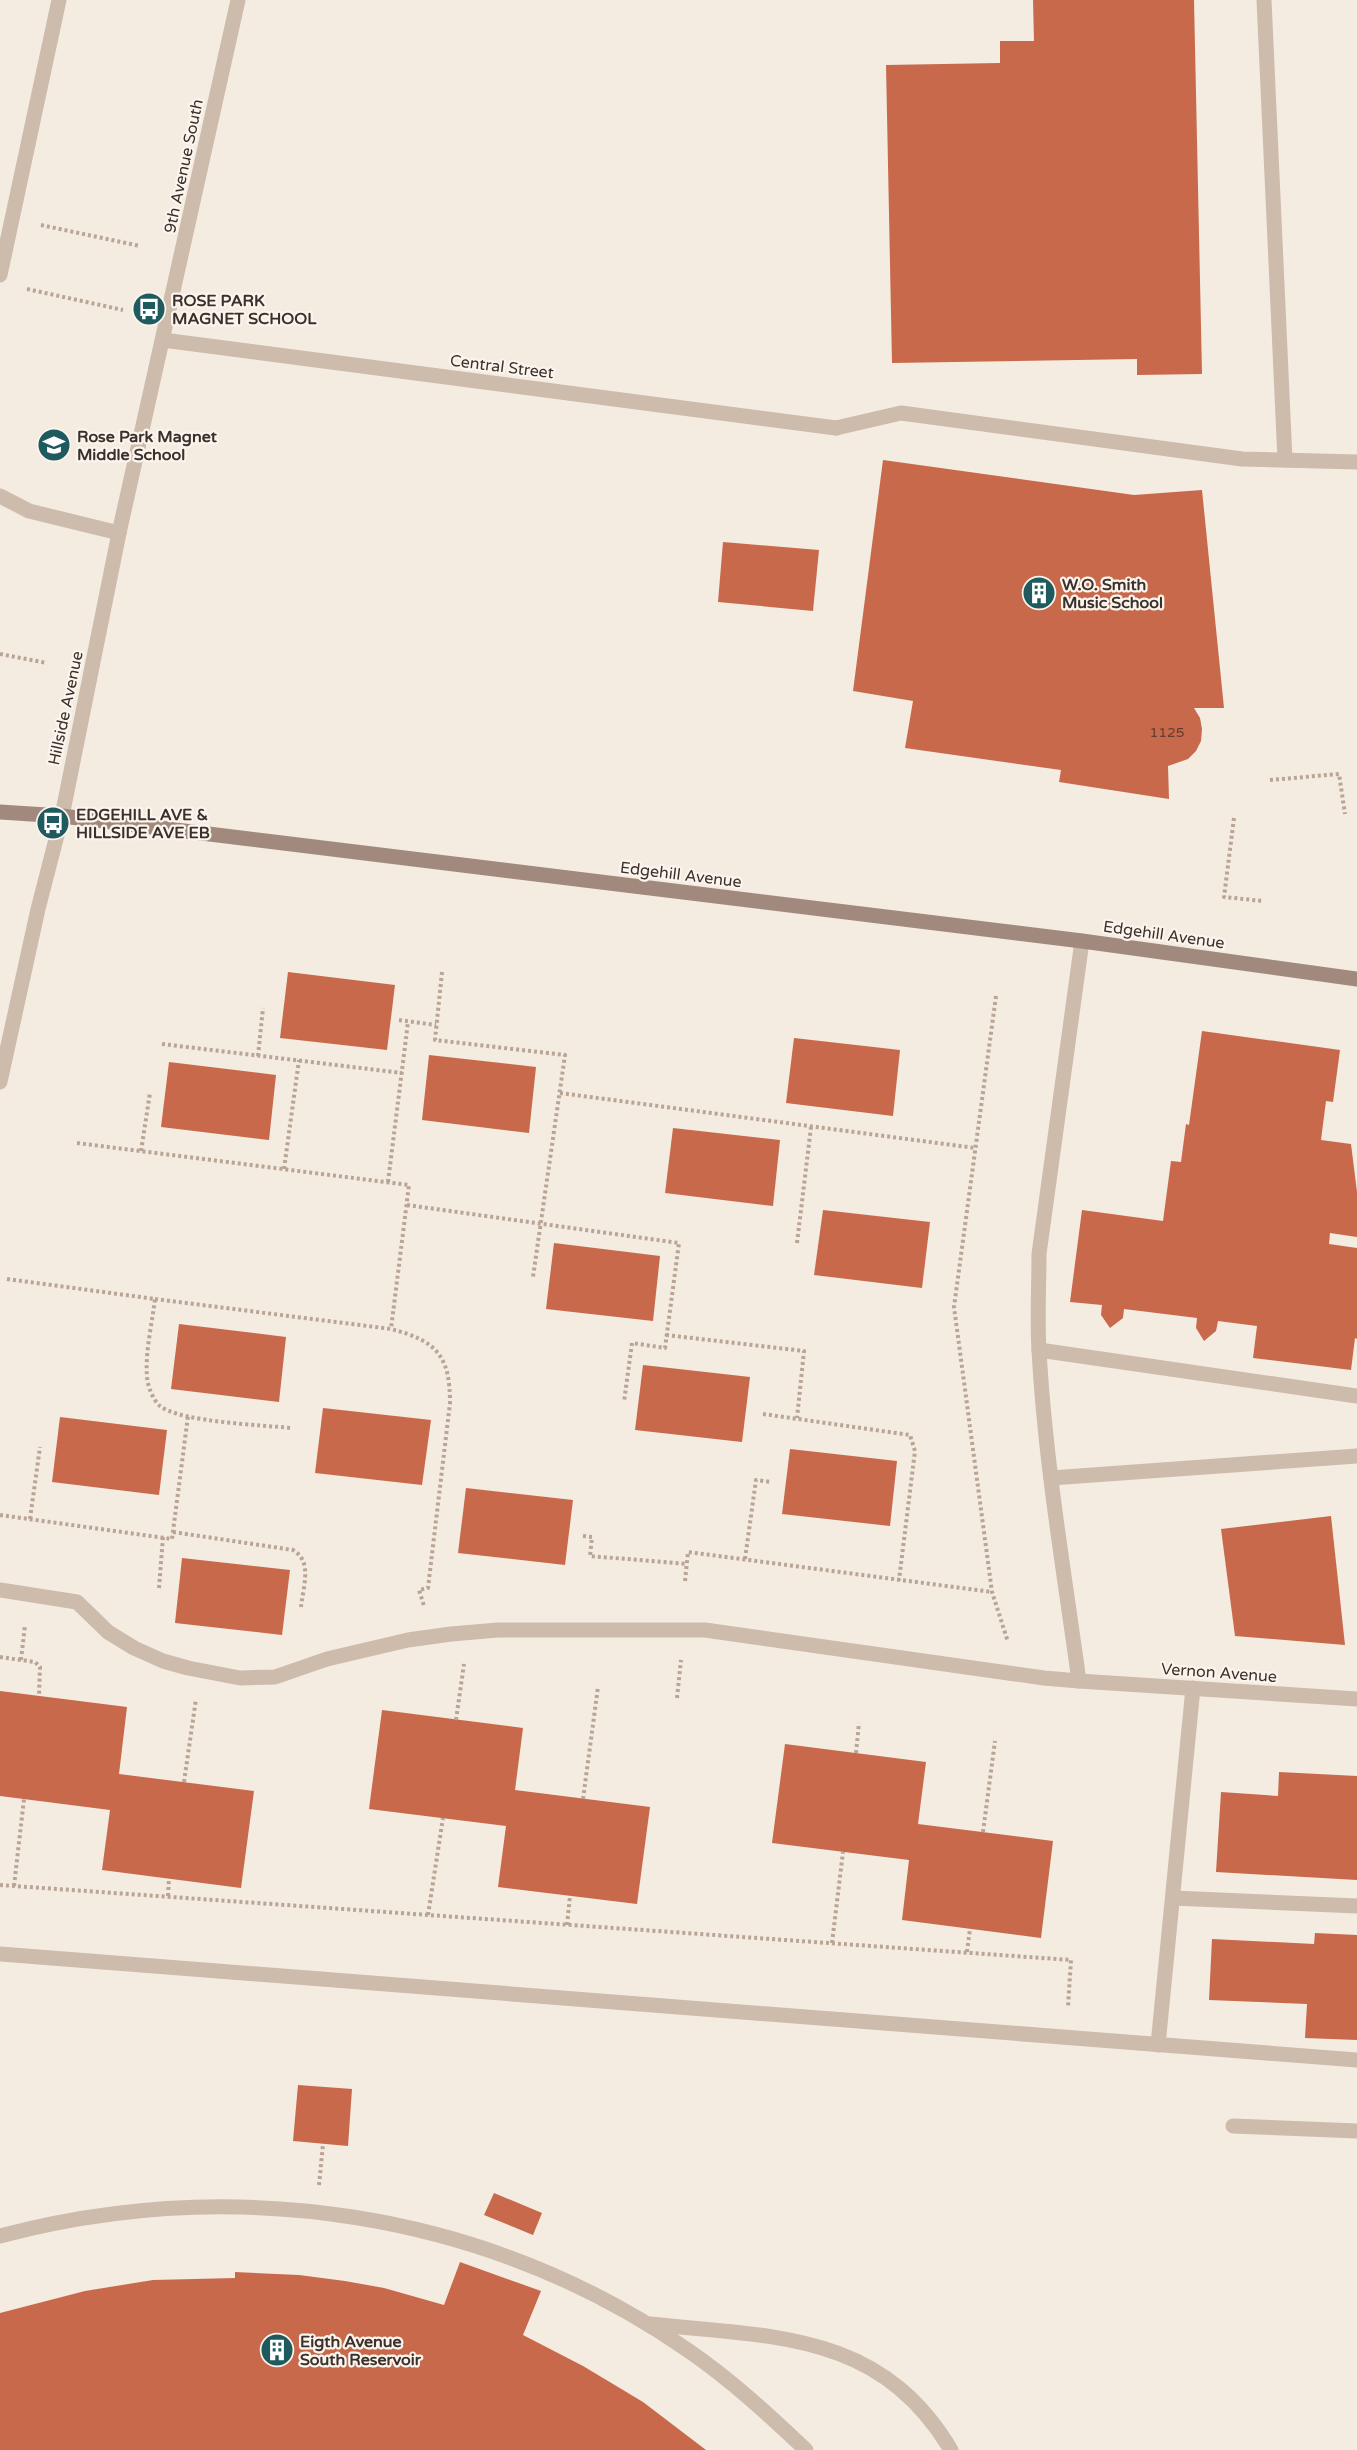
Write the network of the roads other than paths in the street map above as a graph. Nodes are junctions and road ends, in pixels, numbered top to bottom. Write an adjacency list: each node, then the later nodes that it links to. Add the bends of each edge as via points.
1 (59, 0): 4 (street)
2 (238, 0): 5 (street, 9th Avenue South)
3 (1264, 0): 6 (street)
4 (0, 275)
5 (163, 340): 6 (street, Central Street, via 836,428 901,413 1242,459); 9 (street, Hillside Avenue)
6 (1285, 460): 7 (street)
7 (1357, 462)
8 (0, 496): 9 (street, via 29,511)
9 (120, 534): 11 (street, Hillside Avenue)
10 (0, 812): 11 (street, Edgehill Avenue)
11 (62, 816): 12 (street, Edgehill Avenue); 14 (street, Hillside Avenue)
12 (1082, 941): 13 (street, Edgehill Avenue); 15 (street, via 1039,1254)
13 (1357, 979)
14 (0, 1082)
15 (1039, 1350): 16 (street); 18 (street)
16 (1357, 1396)
17 (1357, 1456): 18 (street)
18 (1051, 1478): 20 (street)
19 (0, 1590): 20 (street, Vernon Avenue, via 77,1602 108,1632 134,1648 164,1661 240,1678 275,1677 327,1659 431,1636 675,1628)
20 (1079, 1681): 21 (street, Vernon Avenue)
21 (1193, 1688): 22 (street, Vernon Avenue); 23 (street)
22 (1357, 1699)
23 (1173, 1898): 24 (street); 26 (street)
24 (1357, 1906)
25 (0, 1954): 26 (street)
26 (1158, 2045): 27 (street)
27 (1357, 2060)
28 (1233, 2126): 29 (street)
29 (1357, 2131)
30 (0, 2236): 31 (street, via 48,2223 143,2209 238,2206 317,2212 428,2231 520,2261)
31 (644, 2324): 32 (street, via 688,2351 764,2409); 33 (street, via 782,2338 833,2350 872,2368 901,2388 937,2426)
32 (806, 2450)
33 (951, 2450)

